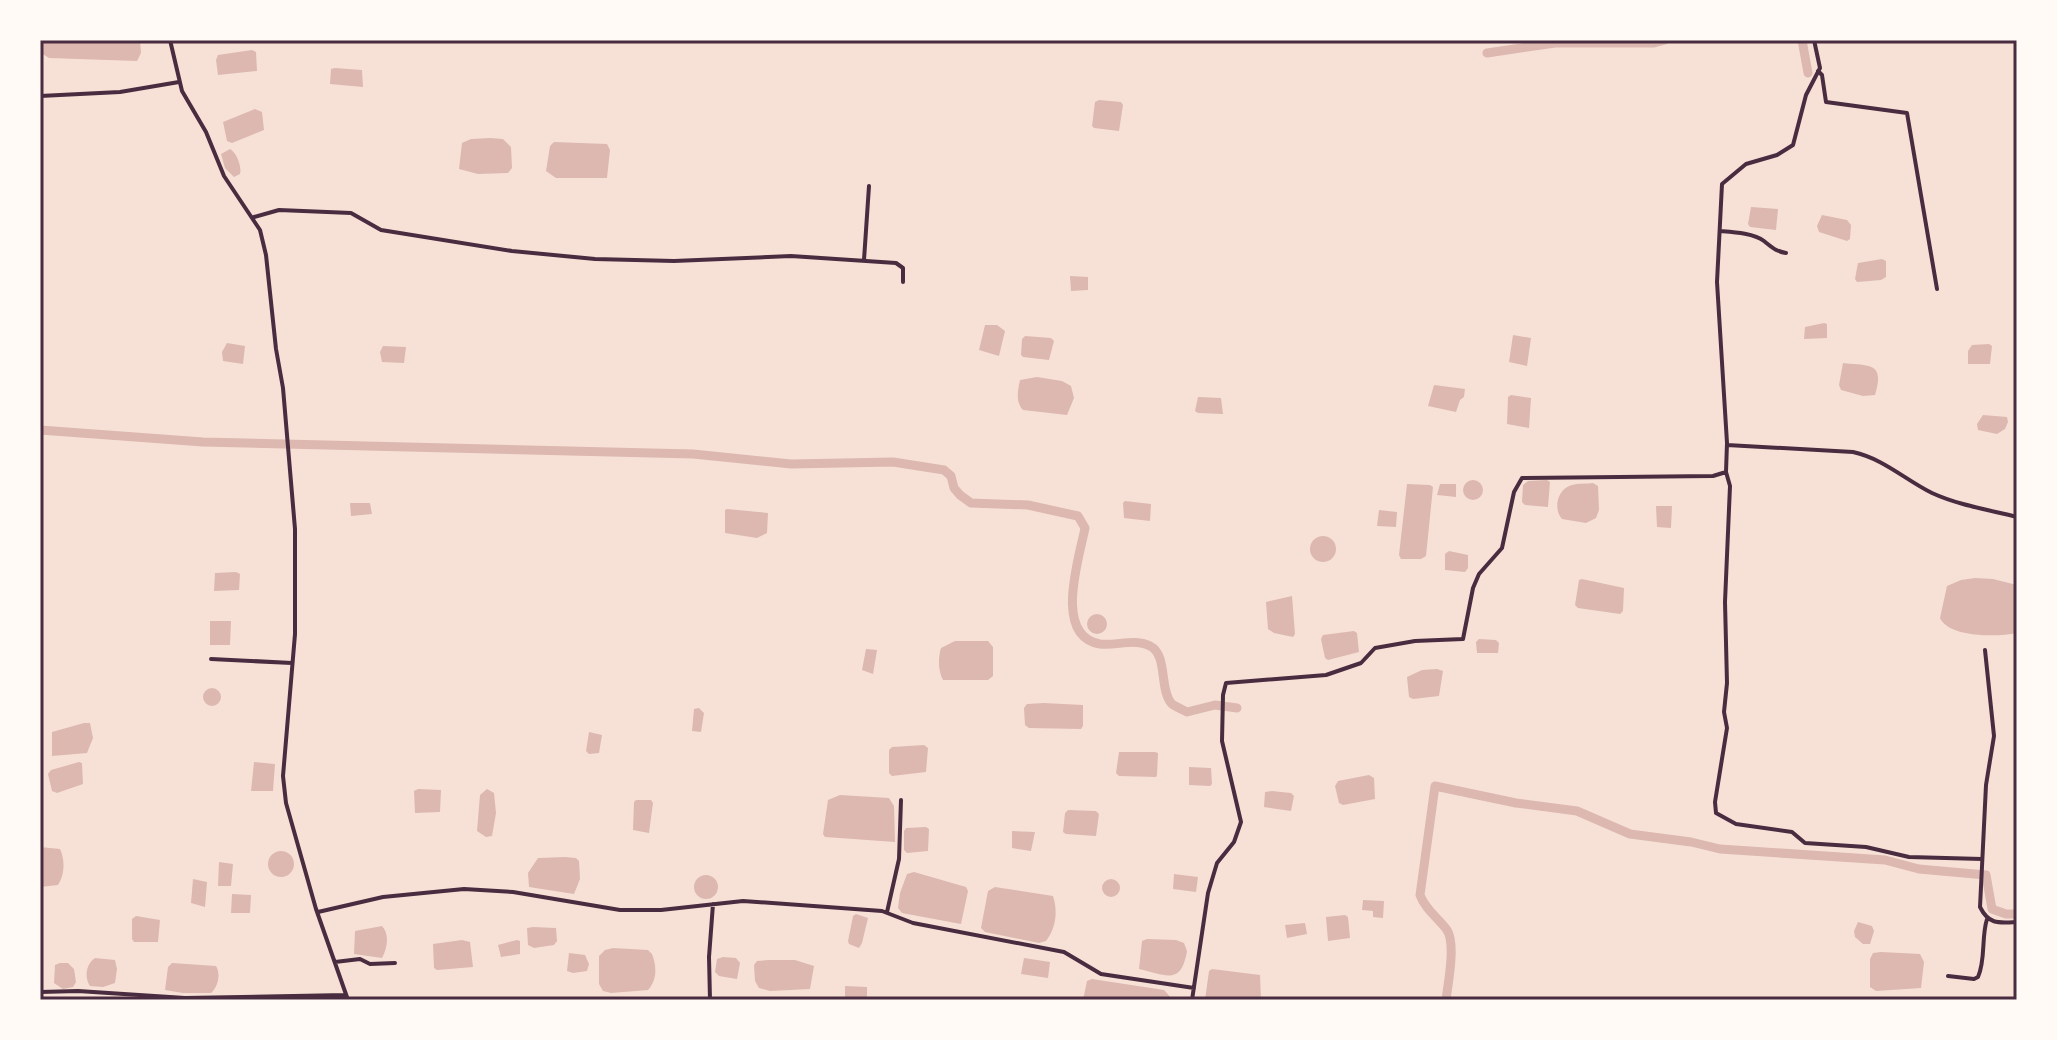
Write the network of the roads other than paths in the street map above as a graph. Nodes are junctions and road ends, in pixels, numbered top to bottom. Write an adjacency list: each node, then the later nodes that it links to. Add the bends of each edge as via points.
1 (170, 40): 4 (street)
2 (1814, 40): 3 (street)
3 (1818, 71): 8 (street, via 1793,145 1746,164 1722,184); 12 (street, via 1826,102 1907,113)
4 (179, 82): 5 (street, via 120,92); 7 (street, via 224,176)
5 (40, 96)
6 (869, 186): 10 (street)
7 (254, 217): 10 (street, via 279,210 351,213 381,230 595,259); 18 (street, via 266,255 289,452 296,593)
8 (1720, 231): 9 (street, via 1755,237); 13 (street, via 1719,345)
9 (1786, 253)
10 (864, 260): 11 (street, via 901,265)
11 (903, 282)
12 (1937, 289)
13 (1727, 445): 14 (street); 15 (street, via 1853,452 1931,493)
14 (1726, 472): 20 (street, via 1727,728 1716,813 1736,824 1792,832 1805,843); 29 (street, via 1522,478 1502,548 1473,588 1463,639 1375,648 1361,663 1311,677 1226,683 1225,756 1241,822 1213,874)
15 (2017, 517)
16 (1985, 650): 20 (street, via 1994,736)
17 (211, 659): 18 (street)
18 (292, 663): 22 (street, via 283,776)
19 (901, 800): 23 (street, via 899,859)
20 (1981, 861): 24 (street, via 1980,907)
21 (713, 904): 22 (street, via 620,910 464,889 383,897); 23 (street, via 743,901); 32 (street)
22 (317, 912): 26 (street)
23 (887, 912): 29 (street, via 913,923 1064,952 1101,974)
24 (1987, 918): 25 (street); 28 (street, via 1978,977)
25 (2017, 922)
26 (335, 962): 27 (street); 31 (street)
27 (395, 963)
28 (1948, 976)
29 (1194, 988): 33 (street)
30 (40, 992): 31 (street)
31 (347, 998)
32 (710, 1000)
33 (1192, 1000)

